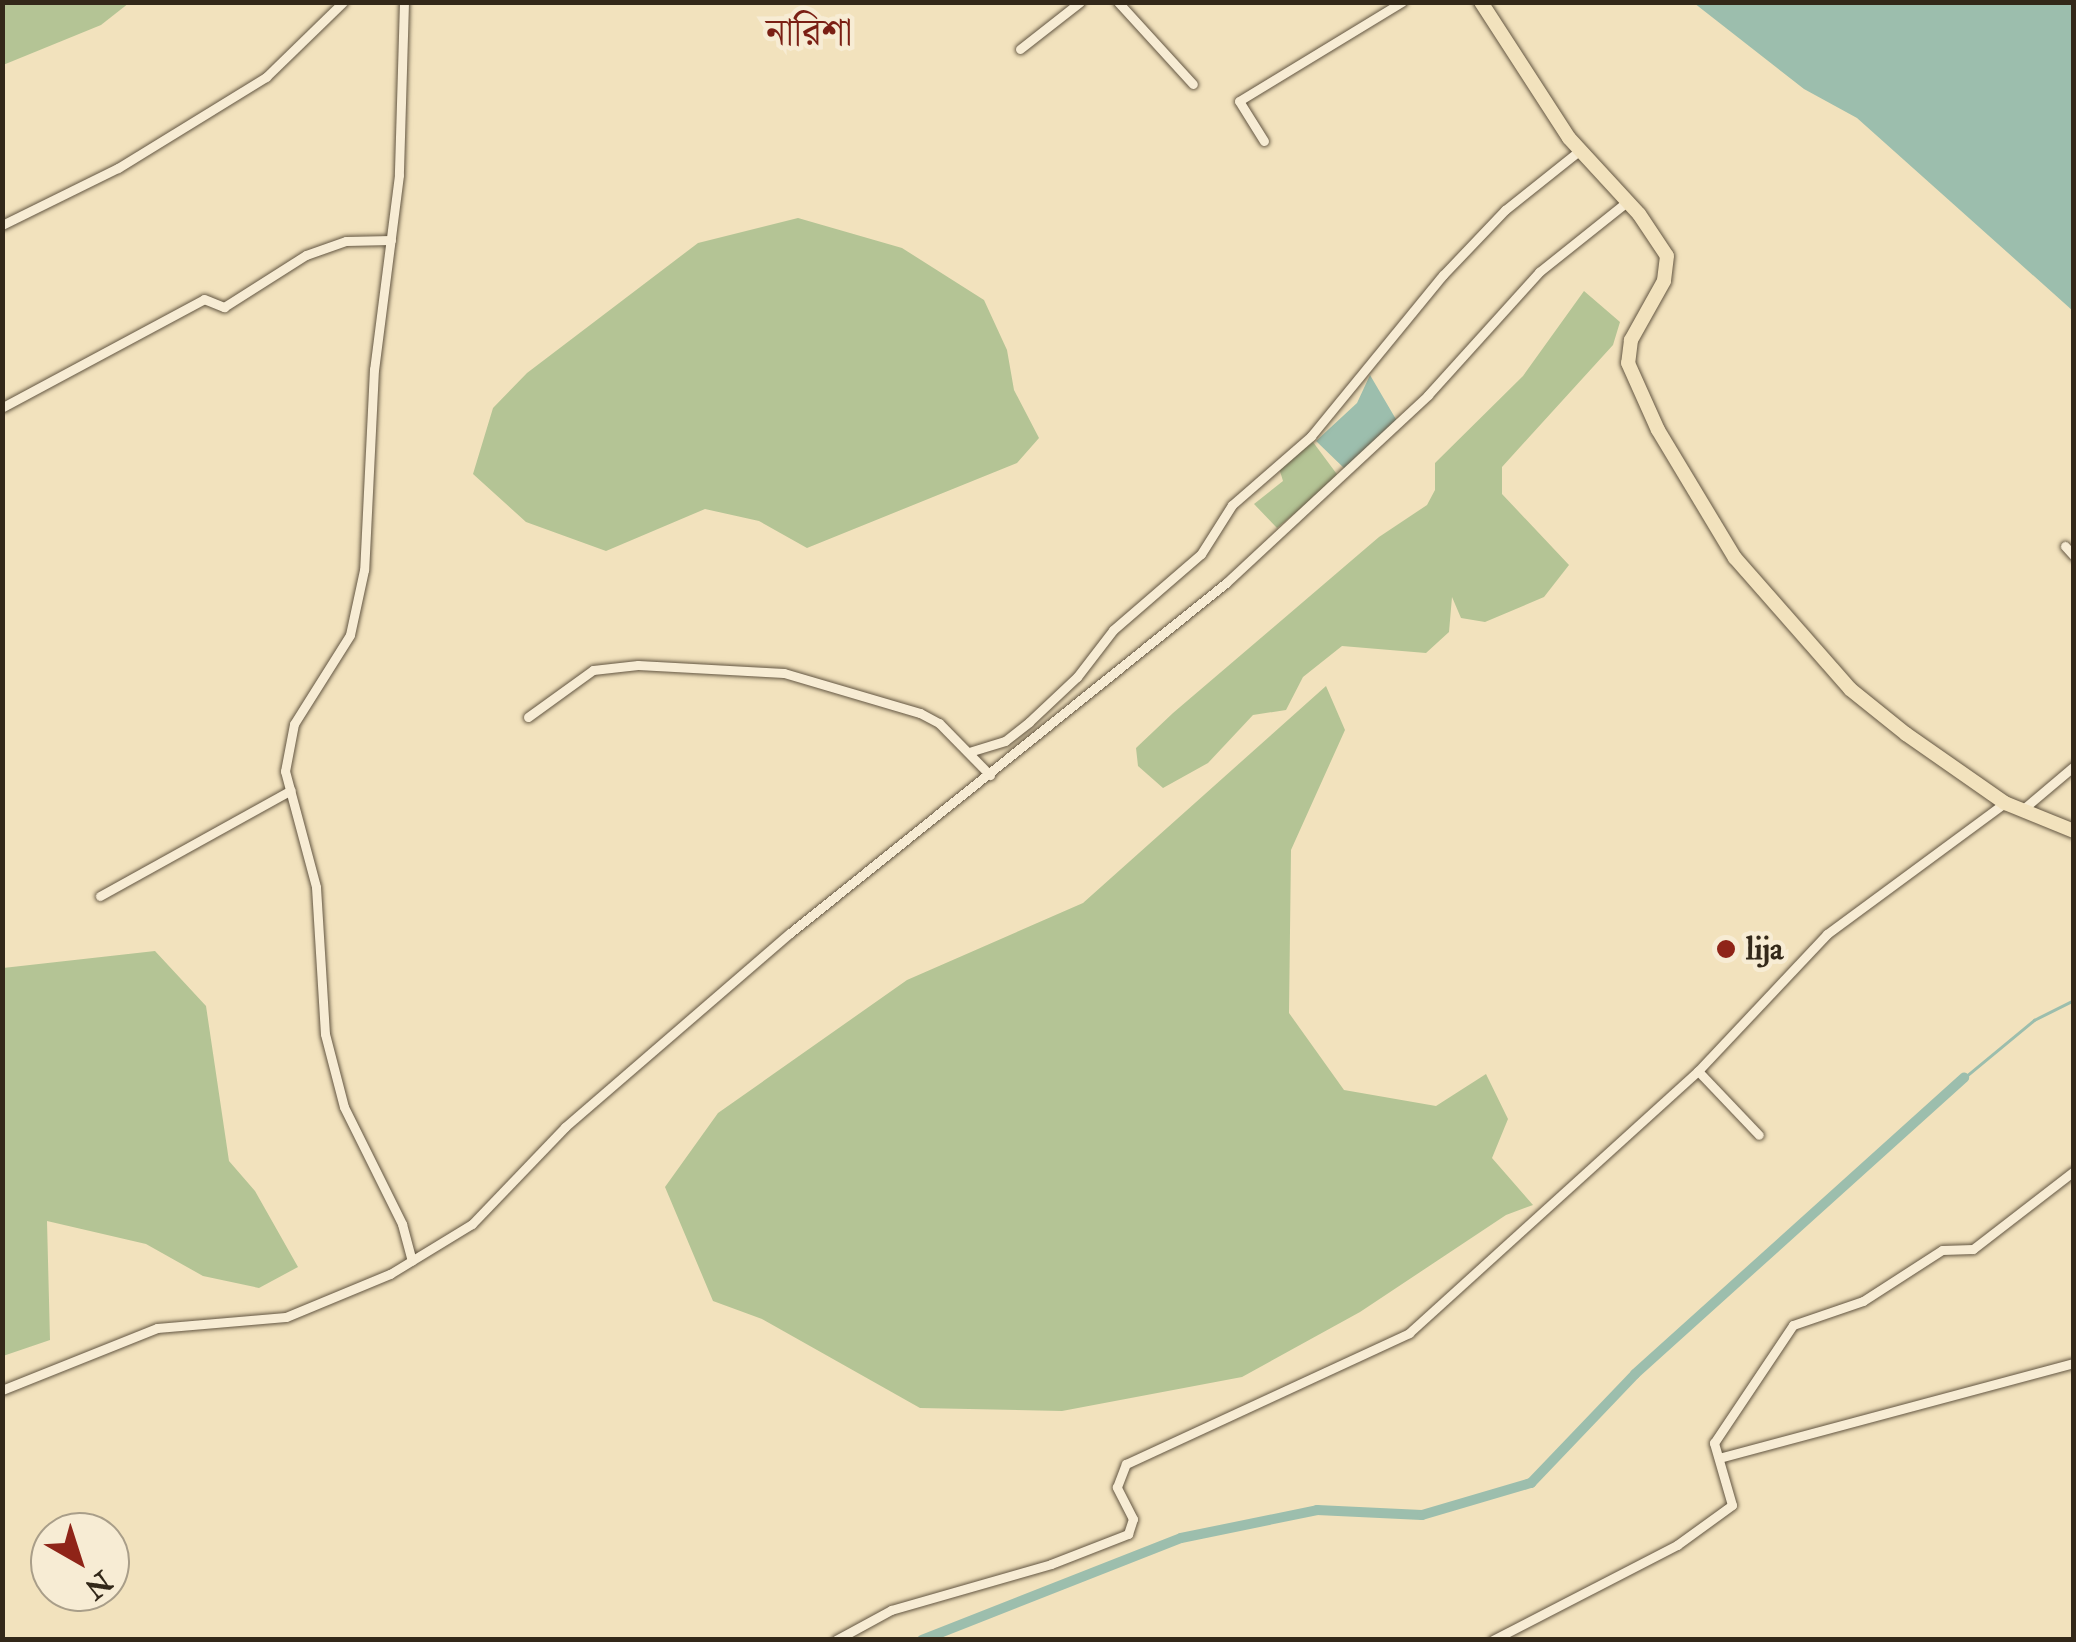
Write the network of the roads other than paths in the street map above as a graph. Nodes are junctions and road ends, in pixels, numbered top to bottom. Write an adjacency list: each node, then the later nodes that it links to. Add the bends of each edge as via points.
1 (343, 2): 12 (street, via 266,77 118,168)
2 (404, 2): 13 (street)
3 (1080, 2): 7 (street)
4 (1118, 2): 8 (street)
5 (1402, 2): 9 (street, via 1239,100)
6 (1481, 2): 10 (main road)
7 (1020, 50)
8 (1194, 84)
9 (1264, 141)
10 (1579, 151): 11 (main road); 18 (street, via 1506,210 1443,275 1311,436 1232,504 1201,554 1113,630 1029,722 1005,741)
11 (1628, 201): 20 (street, via 1539,272 1428,395 1226,583); 22 (main road, via 1668,256 1668,268 1631,340 1628,363 1658,430 1735,558 1850,688)
12 (2, 225)
13 (392, 240): 14 (street, via 346,241 306,255 224,307 204,299); 21 (street, via 356,616 294,724 285,771)
14 (3, 407)
15 (2064, 546): 16 (street)
16 (2074, 556)
17 (528, 717): 18 (street, via 593,670 638,665 784,673 920,713)
18 (969, 752): 20 (street)
19 (2074, 766): 23 (street)
20 (990, 776): 29 (street, via 790,933 565,1127 472,1224)
21 (291, 790): 25 (street); 29 (street, via 316,887 325,1034 344,1106 402,1224)
22 (2004, 803): 23 (main road); 26 (street, via 1827,934)
23 (2022, 810): 24 (main road)
24 (2074, 831)
25 (100, 896)
26 (1698, 1071): 27 (street); 33 (street, via 1409,1334 1126,1464 1117,1487 1133,1519 1128,1534 1051,1564 891,1610)
27 (1758, 1134)
28 (2074, 1171): 32 (street, via 1973,1250 1942,1250 1864,1301 1793,1325 1714,1443)
29 (412, 1262): 31 (street, via 286,1317 156,1328)
30 (2074, 1363): 32 (street)
31 (2, 1390)
32 (1719, 1458): 34 (street, via 1732,1505 1677,1545)
33 (836, 1640)
34 (1494, 1640)

